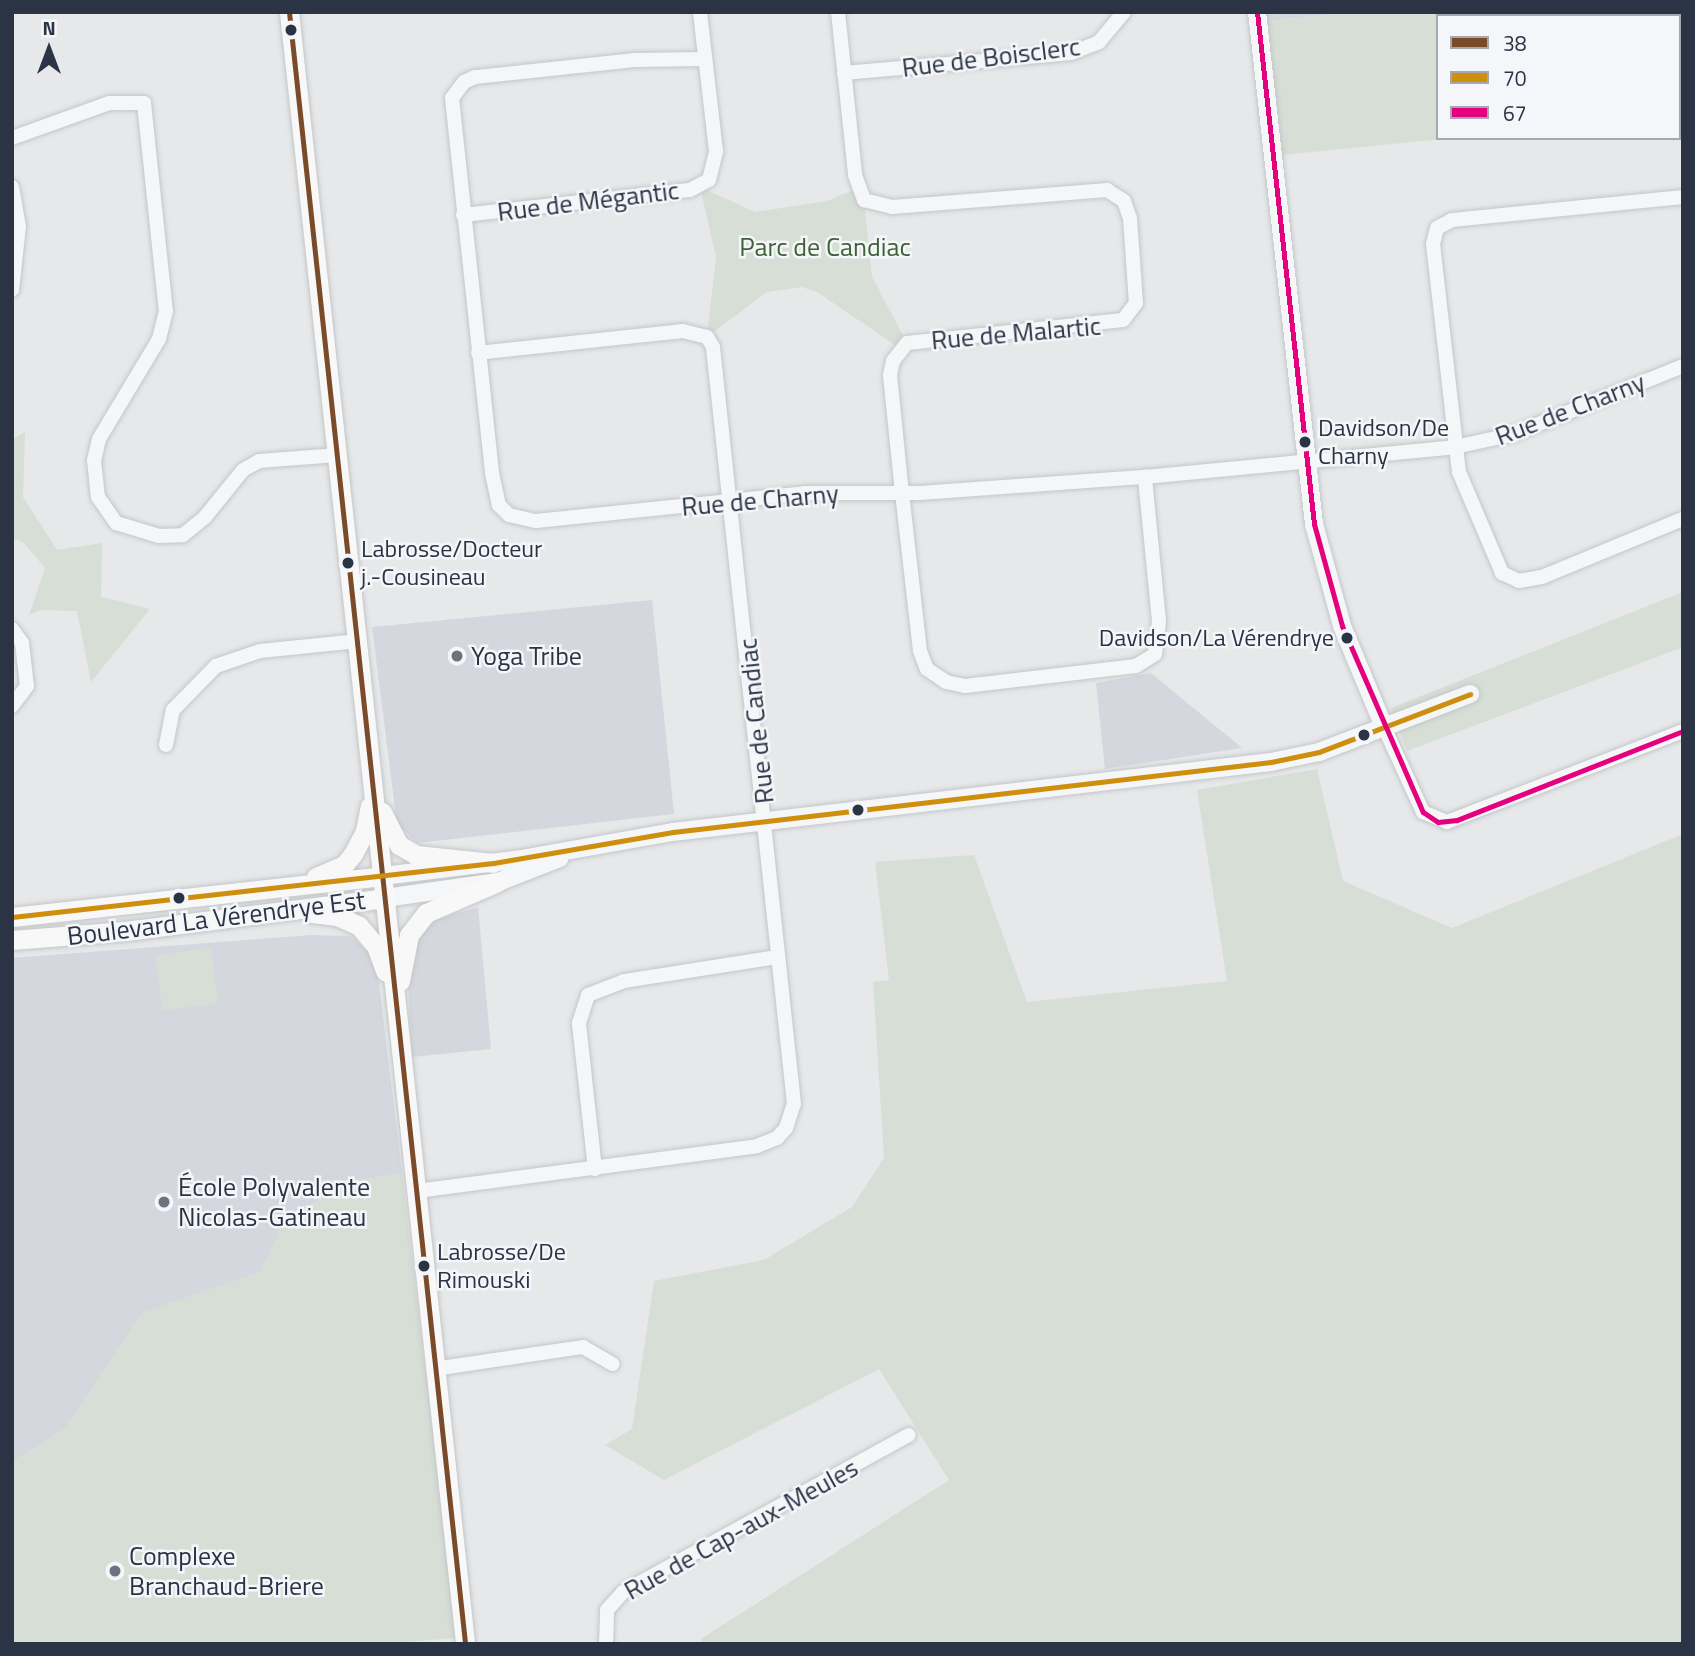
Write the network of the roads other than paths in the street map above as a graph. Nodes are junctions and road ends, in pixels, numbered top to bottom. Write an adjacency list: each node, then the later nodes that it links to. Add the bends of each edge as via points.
1 (289, 12): 16 (main road)
2 (700, 12): 6 (street, Rue de Mégantic)
3 (838, 12): 7 (street, Rue de Malartic)
4 (1124, 12): 7 (street, Rue de Boisclerc, via 1111,33 1071,52)
5 (1257, 12): 17 (street)
6 (704, 59): 11 (street, Rue de Mégantic, via 716,162 709,180 699,187); 11 (street, Rue de Charny, via 635,60 475,77 464,82 456,90 451,111)
7 (844, 73): 19 (street, Rue de Malartic, via 855,175 864,200 892,207 1107,190 1124,201 1130,218 1136,303 1124,320 907,343 901,349 890,375)
8 (12, 138): 16 (street, via 109,103 144,103 166,311 159,339 99,439 94,460 98,497 116,523 148,535 183,535 205,517 243,470 259,461)
9 (12, 187): 12 (street, via 19,226)
10 (1683, 197): 15 (street, via 1451,220 1437,228 1433,244)
11 (463, 215): 13 (street, Rue de Charny)
12 (12, 290)
13 (478, 353): 20 (street, Rue de Charny, via 495,495 509,515 536,521); 20 (street, Rue de Candiac, via 683,331 707,337 718,368)
14 (1683, 366): 15 (street, Rue de Charny, via 1514,434)
15 (1455, 447): 17 (street, Rue de Charny); 21 (street, via 1459,472 1495,564 1510,579 1542,577)
16 (338, 455): 23 (main road)
17 (1306, 464): 18 (street, Rue de Charny); 26 (street, via 1326,579)
18 (1145, 477): 19 (street, Rue de Charny); 19 (street, Rue de Malartic, via 1160,621 1154,654 1136,666 979,685 946,682 923,662)
19 (902, 493): 20 (street, Rue de Charny, via 805,493)
20 (732, 502): 30 (street, Rue de Candiac)
21 (1683, 519)
22 (12, 629): 25 (street, via 22,643 27,686)
23 (358, 641): 28 (street, via 260,651 216,666 173,710); 29 (main road)
24 (1470, 694): 26 (street, Boulevard La Vérendrye Est)
25 (12, 706)
26 (1384, 727): 27 (street, via 1423,812 1447,822); 30 (street, Boulevard La Vérendrye Est, via 1319,752 1271,762)
27 (1683, 731)
28 (166, 745)
29 (371, 767): 31 (main road, via 385,823 399,845 416,855); 32 (main road); 33 (main road, via 369,816 353,854 332,872)
30 (767, 821): 31 (street, Boulevard La Vérendrye Est, via 579,849); 38 (street, Rue de Candiac)
31 (495, 873): 32 (street, Boulevard La Vérendrye Est); 34 (street, Boulevard La Vérendrye Est); 39 (main road, via 416,923 405,947)
32 (383, 876): 33 (main road, Boulevard La Vérendrye Est); 34 (main road)
33 (280, 887): 36 (main road, Boulevard La Vérendrye Est)
34 (386, 898): 35 (main road, Boulevard La Vérendrye Est); 39 (main road)
35 (270, 913): 37 (main road, Boulevard La Vérendrye Est); 39 (main road, via 324,913 359,926 381,955)
36 (12, 917)
37 (12, 940)
38 (778, 957): 40 (street, via 624,981 588,995 579,1023); 40 (street, Rue de Candiac, via 794,1104 786,1128 777,1138 757,1146)
39 (396, 1009): 41 (main road)
40 (595, 1169): 41 (street, Rue de Candiac)
41 (417, 1191): 43 (main road)
42 (612, 1364): 43 (street, via 583,1347)
43 (434, 1369): 45 (main road)
44 (909, 1435): 46 (street, Rue de Cap-aux-Meules, via 623,1592 607,1610)
45 (465, 1644)
46 (606, 1644)

